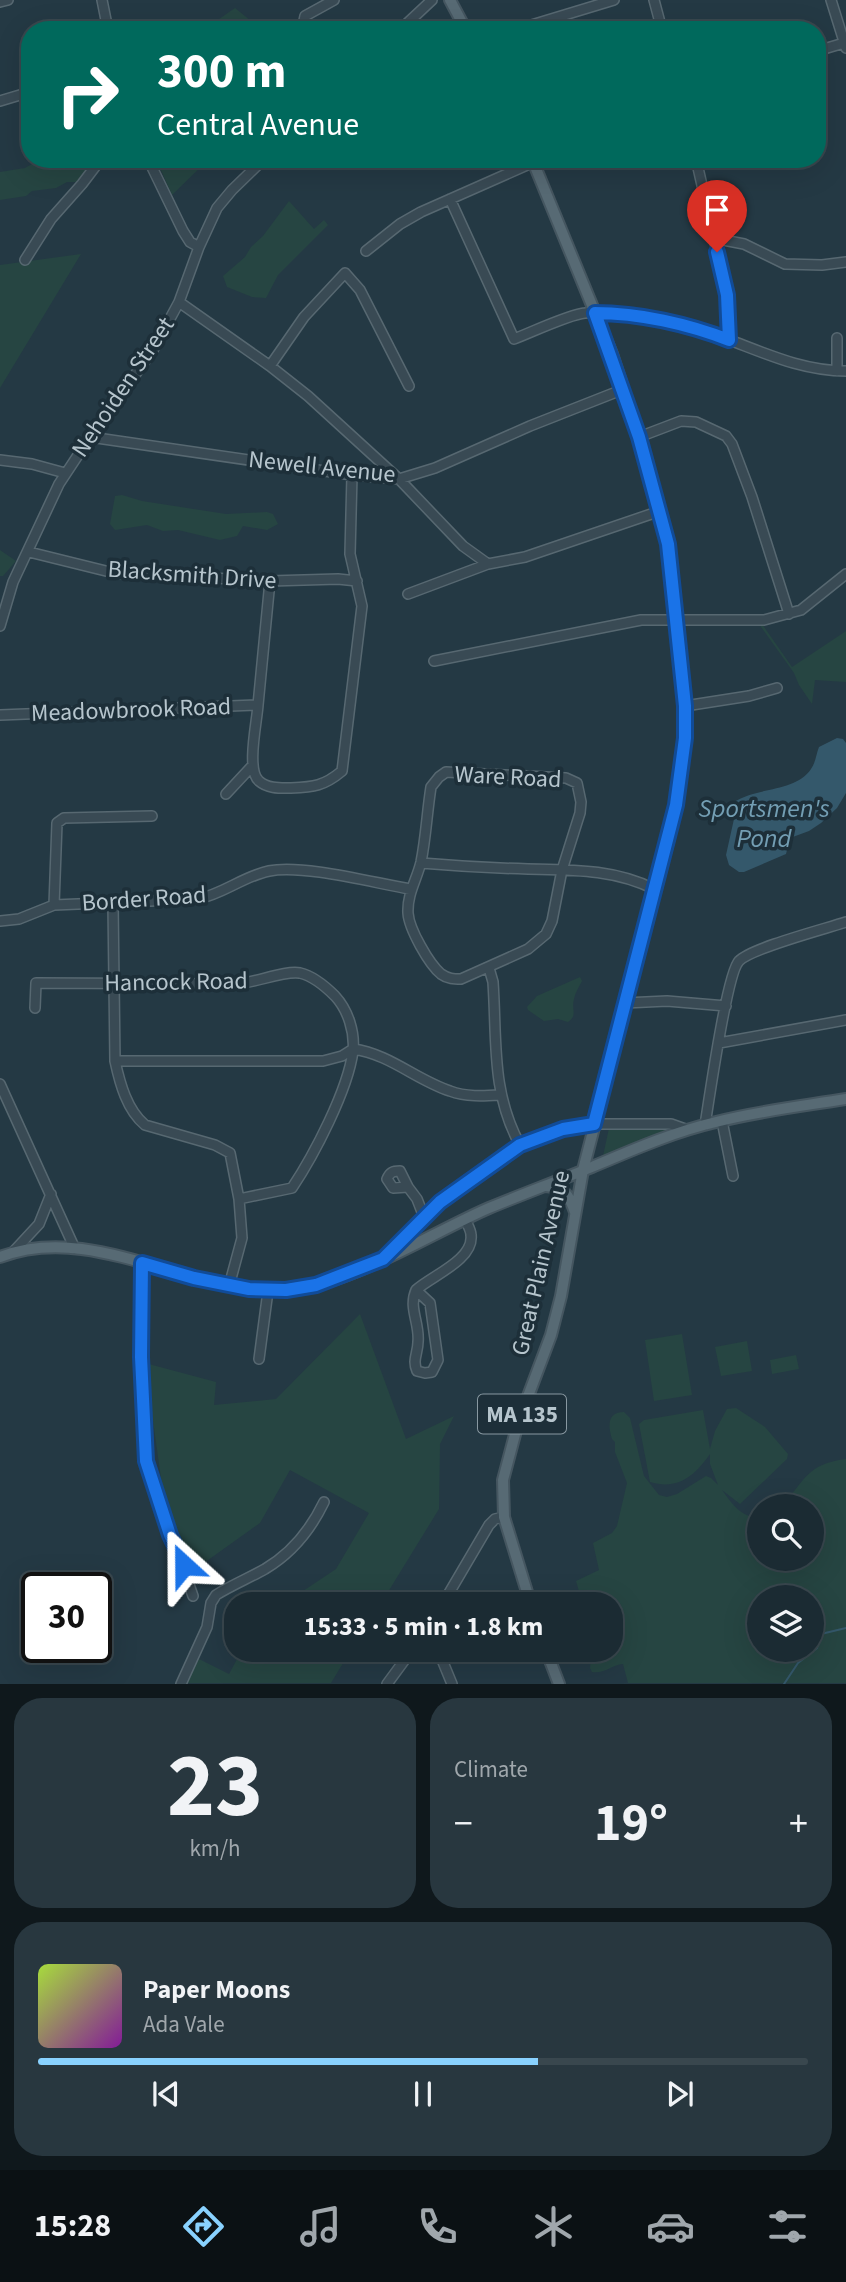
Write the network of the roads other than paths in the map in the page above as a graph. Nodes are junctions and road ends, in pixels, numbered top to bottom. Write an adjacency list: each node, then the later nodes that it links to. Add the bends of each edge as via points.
1 (8, 0): 9 (street)
2 (103, 0): 10 (street)
3 (334, 0): 11 (street)
4 (432, 0): 12 (street)
5 (450, 0): 13 (main road)
6 (614, 0): 14 (street)
7 (654, 0): 15 (street)
8 (831, 0): 16 (street)
9 (0, 2)
10 (106, 21)
11 (304, 21)
12 (410, 21)
13 (461, 21)
14 (558, 21)
15 (660, 21)
16 (845, 46): 17 (street)
17 (826, 49)
18 (21, 95): 19 (street)
19 (0, 101)
20 (94, 168): 30 (street, via 51,219)
21 (152, 168): 28 (street, via 183,231)
22 (255, 168): 28 (street, Nehoiden Street, via 224,199)
23 (518, 168): 26 (street)
24 (536, 168): 33 (main road, Great Plain Avenue / MA 135)
25 (698, 168): 27 (street)
26 (450, 199): 29 (street, via 400,224); 33 (street, via 514,339 581,313)
27 (713, 238): 31 (street, via 744,244 785,264); 35 (street, via 727,295)
28 (199, 247): 32 (street, Nehoiden Street)
29 (366, 251)
30 (25, 260)
31 (846, 262)
32 (179, 302): 36 (street); 40 (street, Nehoiden Street, via 153,349)
33 (595, 313): 35 (street, via 669,323); 39 (main road, Great Plain Avenue / MA 135)
34 (836, 338): 37 (street)
35 (729, 340): 37 (street, via 799,366)
36 (270, 366): 38 (street, via 313,307 345,273 360,290); 45 (street)
37 (841, 371)
38 (409, 386)
39 (624, 389): 41 (main road, Great Plain Avenue / MA 135); 45 (street, Newell Avenue)
40 (90, 437): 43 (street, Nehoiden Street); 44 (street, Newell Avenue)
41 (639, 437): 46 (main road, Great Plain Avenue / MA 135); 53 (street, via 681,421 696,422 726,436)
42 (0, 460): 43 (street)
43 (65, 473): 47 (street, Nehoiden Street)
44 (352, 475): 45 (street, Newell Avenue); 51 (street, via 349,536)
45 (398, 479): 48 (street, via 463,546)
46 (660, 511): 48 (street, via 524,557); 54 (main road, Great Plain Avenue / MA 135)
47 (29, 552): 50 (street, Blacksmith Drive, via 114,573); 55 (street, Nehoiden Street, via 6,599)
48 (488, 564): 52 (street)
49 (846, 574): 53 (street, via 811,603)
50 (270, 581): 51 (street, Blacksmith Drive); 58 (street)
51 (357, 581): 61 (street, via 361,620 342,771 322,785 275,788 259,782)
52 (408, 594)
53 (789, 614): 54 (street, via 764,620)
54 (677, 619): 56 (street, via 641,620); 59 (main road, Great Plain Avenue / MA 135)
55 (0, 626)
56 (434, 661)
57 (777, 688): 59 (street)
58 (258, 705): 60 (street, Meadowbrook Road); 61 (street, Meadowbrook Road)
59 (685, 706): 66 (main road, Great Plain Avenue / MA 135, via 678,794)
60 (0, 715)
61 (253, 765): 62 (street)
62 (226, 794)
63 (152, 816): 69 (street, via 64,818 57,823)
64 (421, 863): 65 (street); 65 (street, Ware Road, via 431,787 446,772 566,778 577,783 580,813); 67 (street)
65 (562, 870): 66 (street, via 614,875); 72 (street, via 546,934 528,949)
66 (654, 888): 74 (main road, Great Plain Avenue / MA 135)
67 (410, 889): 68 (street, Border Road, via 293,869 258,874 211,897); 72 (street, via 410,923 438,971 461,979)
68 (113, 903): 69 (street, Border Road); 73 (street)
69 (54, 905): 70 (street, Border Road)
70 (0, 921)
71 (846, 922): 75 (street, via 739,960)
72 (489, 968): 82 (street)
73 (114, 985): 76 (street, Hancock Road, via 36,983); 79 (street, Hancock Road, via 254,983 300,973 328,988 342,1003); 80 (street)
74 (625, 1003): 75 (street); 85 (main road, Great Plain Avenue / MA 135)
75 (726, 1006): 78 (street)
76 (35, 1008)
77 (846, 1020): 78 (street)
78 (719, 1043): 86 (street)
79 (353, 1049): 80 (street, via 323,1061); 82 (street, via 388,1059 451,1091); 94 (street, via 345,1082 292,1188)
80 (115, 1061): 94 (street, via 136,1118 230,1153)
81 (0, 1084): 93 (street)
82 (500, 1095): 88 (street)
83 (846, 1099): 84 (main road)
84 (722, 1121): 86 (main road); 90 (street)
85 (594, 1124): 87 (street, via 671,1124); 88 (street, via 554,1131); 89 (main road, Great Plain Avenue / MA 135)
86 (705, 1125): 87 (main road)
87 (688, 1130): 89 (main road)
88 (520, 1145): 96 (street)
89 (583, 1170): 91 (main road); 95 (main road, Great Plain Avenue / MA 135)
90 (733, 1176)
91 (543, 1186): 95 (main road, via 564,1190); 97 (main road)
92 (408, 1187): 96 (street)
93 (51, 1194): 98 (street); 99 (street, via 39,1224)
94 (239, 1199): 103 (street, via 242,1238)
95 (575, 1212): 108 (main road, Great Plain Avenue / MA 135, via 551,1335 509,1452 503,1480)
96 (424, 1217): 101 (street)
97 (465, 1219): 101 (main road); 104 (street, via 471,1235 462,1258)
98 (75, 1249): 99 (main road); 102 (main road)
99 (14, 1251): 100 (main road)
100 (0, 1256)
101 (383, 1259): 105 (main road, via 316,1285)
102 (142, 1263): 103 (main road); 111 (street, via 146,1461)
103 (229, 1286): 105 (main road)
104 (415, 1290): 104 (street, via 430,1303 438,1360 432,1372 417,1371 415,1365 419,1341 411,1300)
105 (268, 1291): 106 (street)
106 (259, 1359)
107 (324, 1502): 115 (street, via 288,1552 216,1595 208,1627)
108 (504, 1517): 109 (street, via 489,1525); 110 (main road, Great Plain Avenue / MA 135)
109 (450, 1592)
110 (527, 1592)
111 (193, 1596)
112 (403, 1662): 116 (street)
113 (443, 1662): 117 (street)
114 (551, 1662): 118 (main road)
115 (181, 1684)
116 (387, 1684)
117 (452, 1684)
118 (559, 1684)

